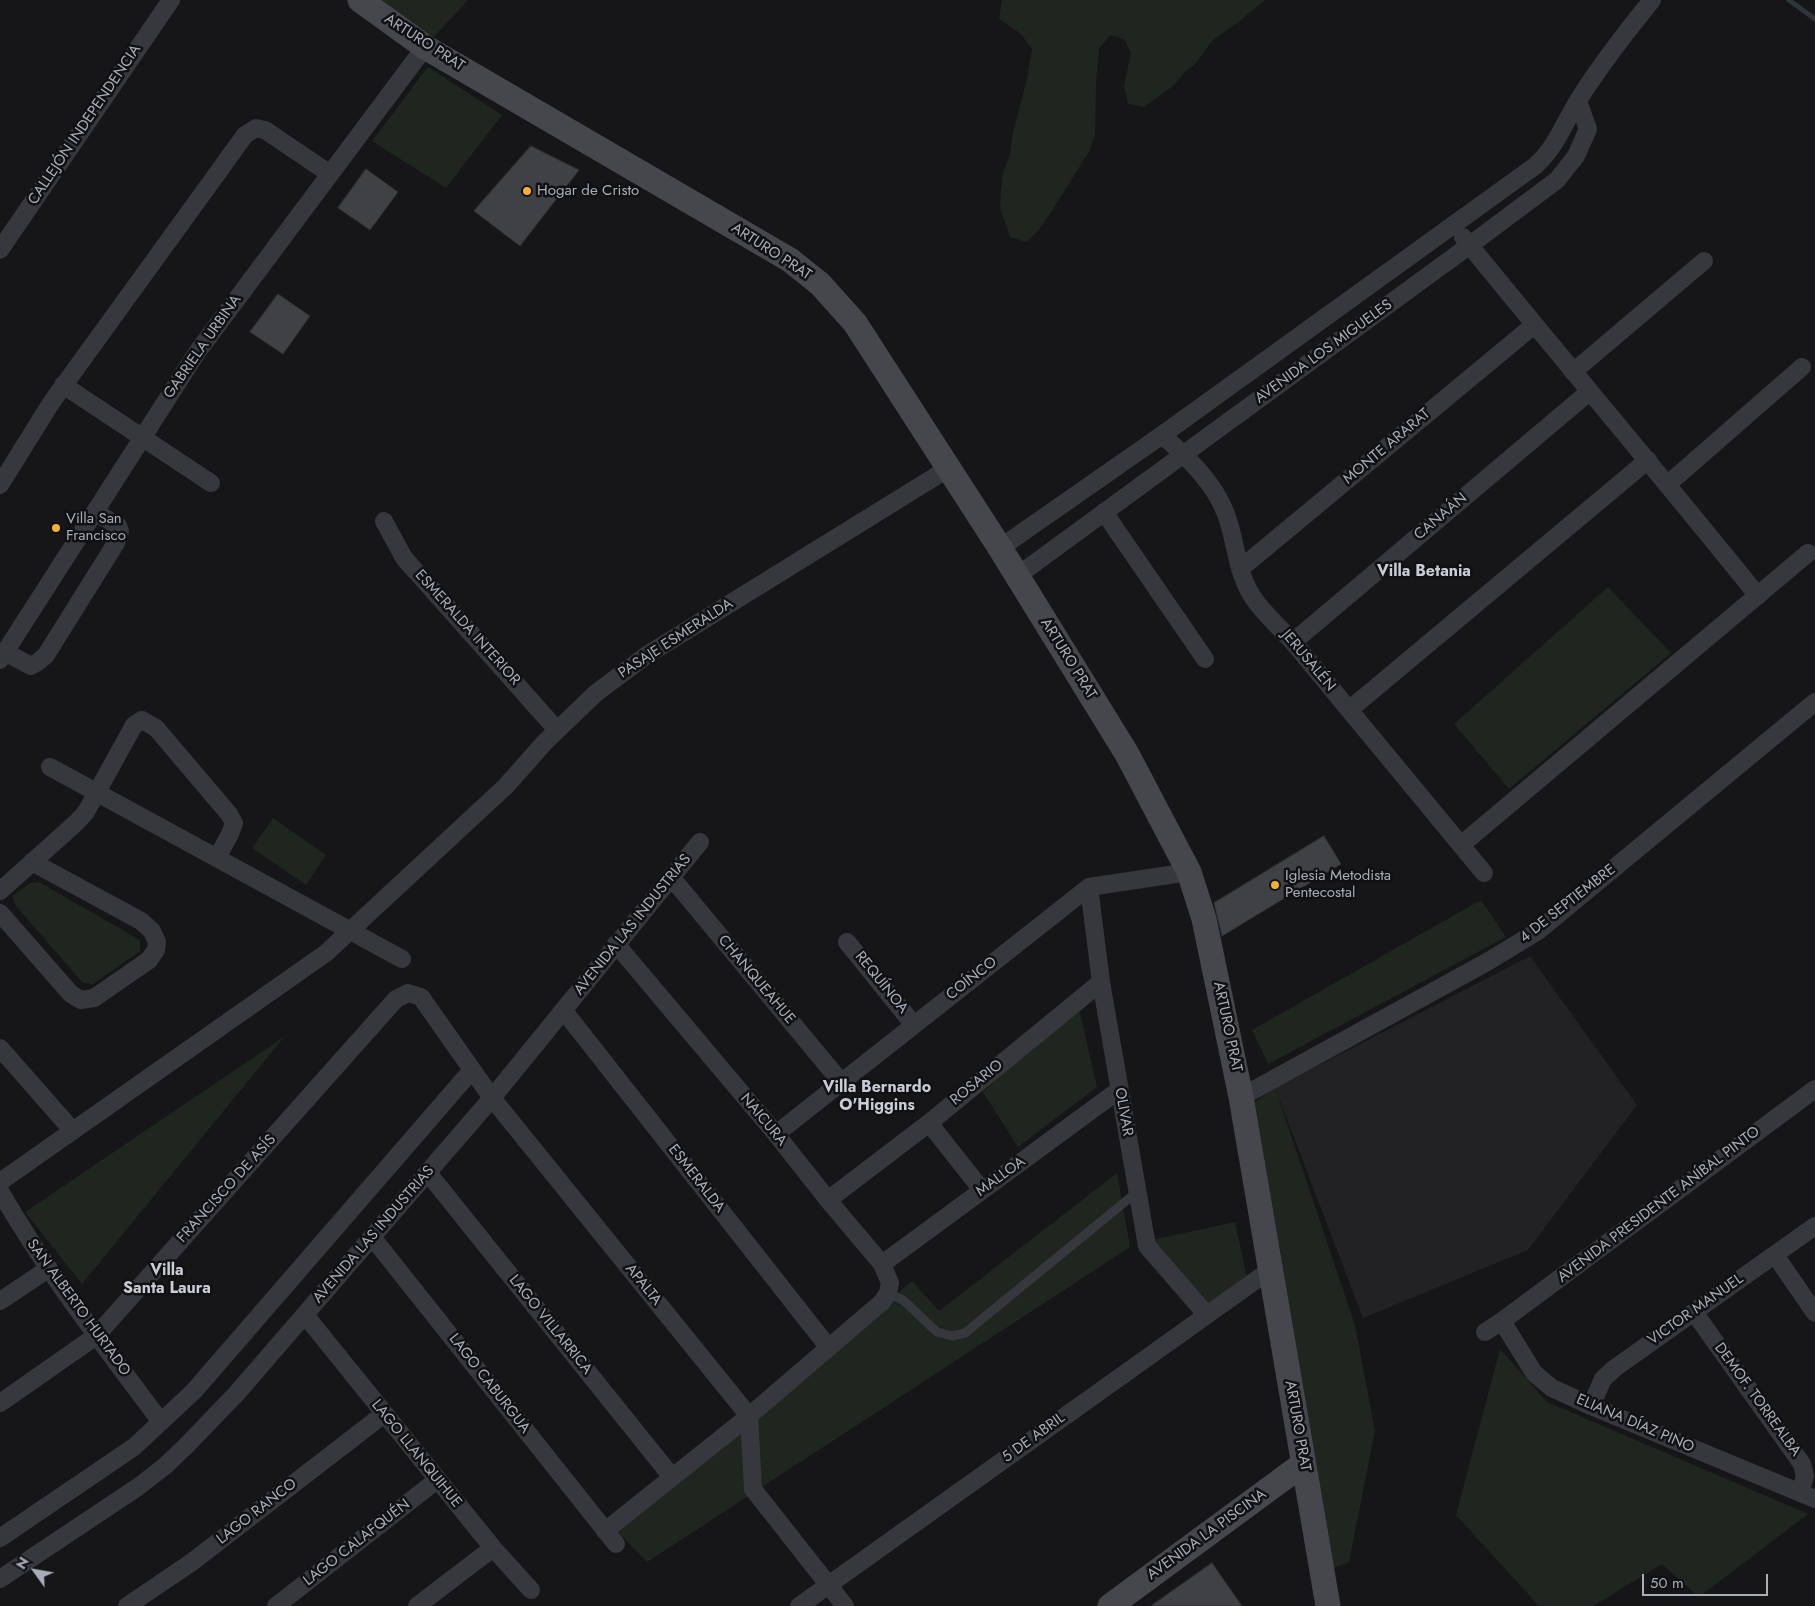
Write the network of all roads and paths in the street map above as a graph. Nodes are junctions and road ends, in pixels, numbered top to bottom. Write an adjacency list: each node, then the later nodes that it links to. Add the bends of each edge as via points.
1 (171, 0): 9 (street, CALLEJÓN INDEPENDENCIA)
2 (360, 0): 4 (main road, ARTURO PRAT)
3 (1652, 0): 5 (street, AVENIDA LOS MIGUELES, via 1607,56)
4 (425, 47): 6 (street, GABRIELA URBINA); 20 (main road, ARTURO PRAT, via 790,260 820,284 855,323)
5 (1578, 101): 7 (street, AVENIDA LOS MIGUELES, via 1545,157); 8 (street, AVENIDA LOS MIGUELES, via 1588,129 1576,156 1556,180)
6 (330, 174): 14 (street, via 265,130 256,128 245,135); 17 (street, GABRIELA URBINA, via 198,351)
7 (1454, 225): 8 (street); 16 (street, AVENIDA LOS MIGUELES)
8 (1470, 245): 11 (street); 18 (street, AVENIDA LOS MIGUELES)
9 (0, 250)
10 (1704, 261): 13 (street)
11 (1534, 325): 13 (street); 29 (street, MONTE ARARAT)
12 (1802, 367): 22 (street)
13 (1573, 372): 15 (street)
14 (64, 385): 17 (street); 23 (street)
15 (1589, 392): 19 (street); 32 (street, CANAÁN)
16 (1162, 435): 18 (street, JERUSALÉN); 27 (street, AVENIDA LOS MIGUELES)
17 (142, 438): 21 (street); 24 (street, GABRIELA URBINA)
18 (1184, 454): 25 (street, AVENIDA LOS MIGUELES); 29 (street, JERUSALÉN, via 1210,484 1226,514)
19 (1648, 460): 22 (street); 36 (street)
20 (948, 468): 27 (main road, ARTURO PRAT); 37 (street, PASAJE ESMERALDA, via 647,655 596,694)
21 (211, 484)
22 (1668, 484): 31 (street)
23 (0, 485)
24 (95, 512): 33 (street, GABRIELA URBINA); 33 (street, via 118,526 120,532 46,655 30,666)
25 (1104, 512): 30 (street, AVENIDA LOS MIGUELES); 34 (street)
26 (384, 521): 37 (street, ESMERALDA INTERIOR, via 404,558)
27 (1000, 548): 30 (main road, ARTURO PRAT)
28 (1808, 553): 31 (street)
29 (1240, 569): 32 (street, JERUSALÉN, via 1256,603)
30 (1017, 576): 44 (main road, ARTURO PRAT, via 1127,754)
31 (1758, 596): 41 (street)
32 (1293, 642): 36 (street, JERUSALÉN)
33 (3, 656)
34 (1205, 659)
35 (1815, 702): 63 (street, 4 DE SEPTIEMBRE, via 1538,931)
36 (1349, 710): 41 (street, JERUSALÉN)
37 (557, 730): 50 (street, PASAJE ESMERALDA, via 506,786)
38 (50, 767): 39 (street)
39 (96, 792): 42 (street); 42 (street, via 134,725 142,720 156,728 234,823); 43 (street, via 77,822)
40 (700, 842): 46 (street, AVENIDA LAS INDUSTRIAS)
41 (1461, 844): 45 (street, JERUSALÉN)
42 (217, 858): 50 (street)
43 (32, 862): 48 (street); 49 (street, via 141,921 152,931 157,942 156,950 149,960 94,998 81,1000 71,994)
44 (1190, 872): 47 (street); 63 (main road, ARTURO PRAT, via 1204,919)
45 (1484, 873)
46 (671, 877): 52 (street, AVENIDA LAS INDUSTRIAS); 60 (street, CHANQUEAHUE)
47 (1088, 887): 54 (street, OLIVAR); 57 (street, COÍNCO)
48 (0, 891)
49 (0, 913)
50 (349, 930): 53 (street); 66 (street, PASAJE ESMERALDA, via 326,953)
51 (847, 942): 57 (street, REQUÍNOA)
52 (616, 944): 56 (street, AVENIDA LAS INDUSTRIAS); 67 (street, NAICURA)
53 (402, 959)
54 (1102, 982): 62 (street, OLIVAR); 65 (street, ROSARIO)
55 (396, 999): 59 (street, APALTA, via 408,994 421,997); 88 (street, FRANCISCO DE ASÍS)
56 (564, 1011): 64 (street, AVENIDA LAS INDUSTRIAS); 89 (street, ESMERALDA)
57 (914, 1025): 60 (street, COÍNCO)
58 (0, 1048): 66 (street)
59 (472, 1070): 64 (street, APALTA); 94 (street, via 194,1391)
60 (841, 1082): 67 (street, COÍNCO)
61 (1815, 1089): 86 (street, AVENIDA PRESIDENTE ANÍBAL PINTO)
62 (1119, 1090): 70 (street, MALLOA); 72 (street, OLIVAR)
63 (1241, 1097): 79 (main road, ARTURO PRAT)
64 (492, 1098): 68 (street, AVENIDA LAS INDUSTRIAS); 93 (street, APALTA)
65 (929, 1123): 70 (street); 73 (street, ROSARIO)
66 (73, 1131): 69 (street, PASAJE ESMERALDA)
67 (776, 1134): 73 (street, NAICURA)
68 (428, 1173): 75 (street, AVENIDA LAS INDUSTRIAS); 96 (street, LAGO VILLARRICA)
69 (0, 1182)
70 (982, 1190): 77 (street, MALLOA)
71 (0, 1191): 78 (street, SAN ALBERTO HURTADO)
72 (1137, 1192): 80 (lane, via 965,1333 952,1336 937,1332 903,1300); 84 (street, OLIVAR, via 1147,1246)
73 (828, 1200): 77 (street, NAICURA)
74 (1815, 1226): 76 (street, VICTOR MANUEL)
75 (372, 1237): 85 (street, AVENIDA LAS INDUSTRIAS); 96 (street, LAGO CABURGUA, via 610,1538)
76 (1775, 1255): 82 (street, VICTOR MANUEL); 83 (street)
77 (882, 1264): 80 (street, NAICURA, via 890,1283)
78 (48, 1268): 81 (street); 88 (street, SAN ALBERTO HURTADO)
79 (1270, 1270): 84 (street, 5 DE ABRIL); 95 (main road, ARTURO PRAT)
80 (885, 1298): 89 (street)
81 (0, 1301)
82 (1694, 1312): 91 (street, VICTOR MANUEL, via 1615,1368 1604,1379); 98 (street, DEMOF. TORREALBA, via 1802,1464)
83 (1815, 1313)
84 (1206, 1314): 102 (street, 5 DE ABRIL)
85 (305, 1315): 92 (street, LAGO LLANQUIHUE); 101 (street, AVENIDA LAS INDUSTRIAS, via 237,1393 165,1466)
86 (1502, 1322): 87 (street); 91 (street, ELIANA DÍAZ PINO, via 1534,1373 1552,1388)
87 (1485, 1332)
88 (96, 1336): 90 (street, FRANCISCO DE ASÍS); 94 (street, SAN ALBERTO HURTADO)
89 (829, 1348): 93 (street)
90 (0, 1404)
91 (1590, 1406): 98 (street, ELIANA DÍAZ PINO)
92 (384, 1414): 97 (street, LAGO LLANQUIHUE); 104 (street, LAGO RANCO, via 192,1562)
93 (749, 1416): 96 (street, LAGO CABURGUA); 102 (street, via 754,1489)
94 (160, 1422): 99 (street, via 127,1452)
95 (1304, 1464): 109 (main road, AVENIDA LA PISCINA); 110 (main road, ARTURO PRAT)
96 (672, 1477)
97 (437, 1480): 100 (street, LAGO LLANQUIHUE); 105 (street, LAGO CALAFQUÉN)
98 (1808, 1496)
99 (0, 1538)
100 (492, 1548): 103 (street, LAGO LLANQUIHUE); 106 (street)
101 (0, 1579)
102 (829, 1585): 107 (street, 5 DE ABRIL); 108 (street)
103 (531, 1590)
104 (127, 1606)
105 (276, 1606)
106 (417, 1606)
107 (799, 1606)
108 (845, 1606)
109 (1110, 1606)
110 (1328, 1606)

